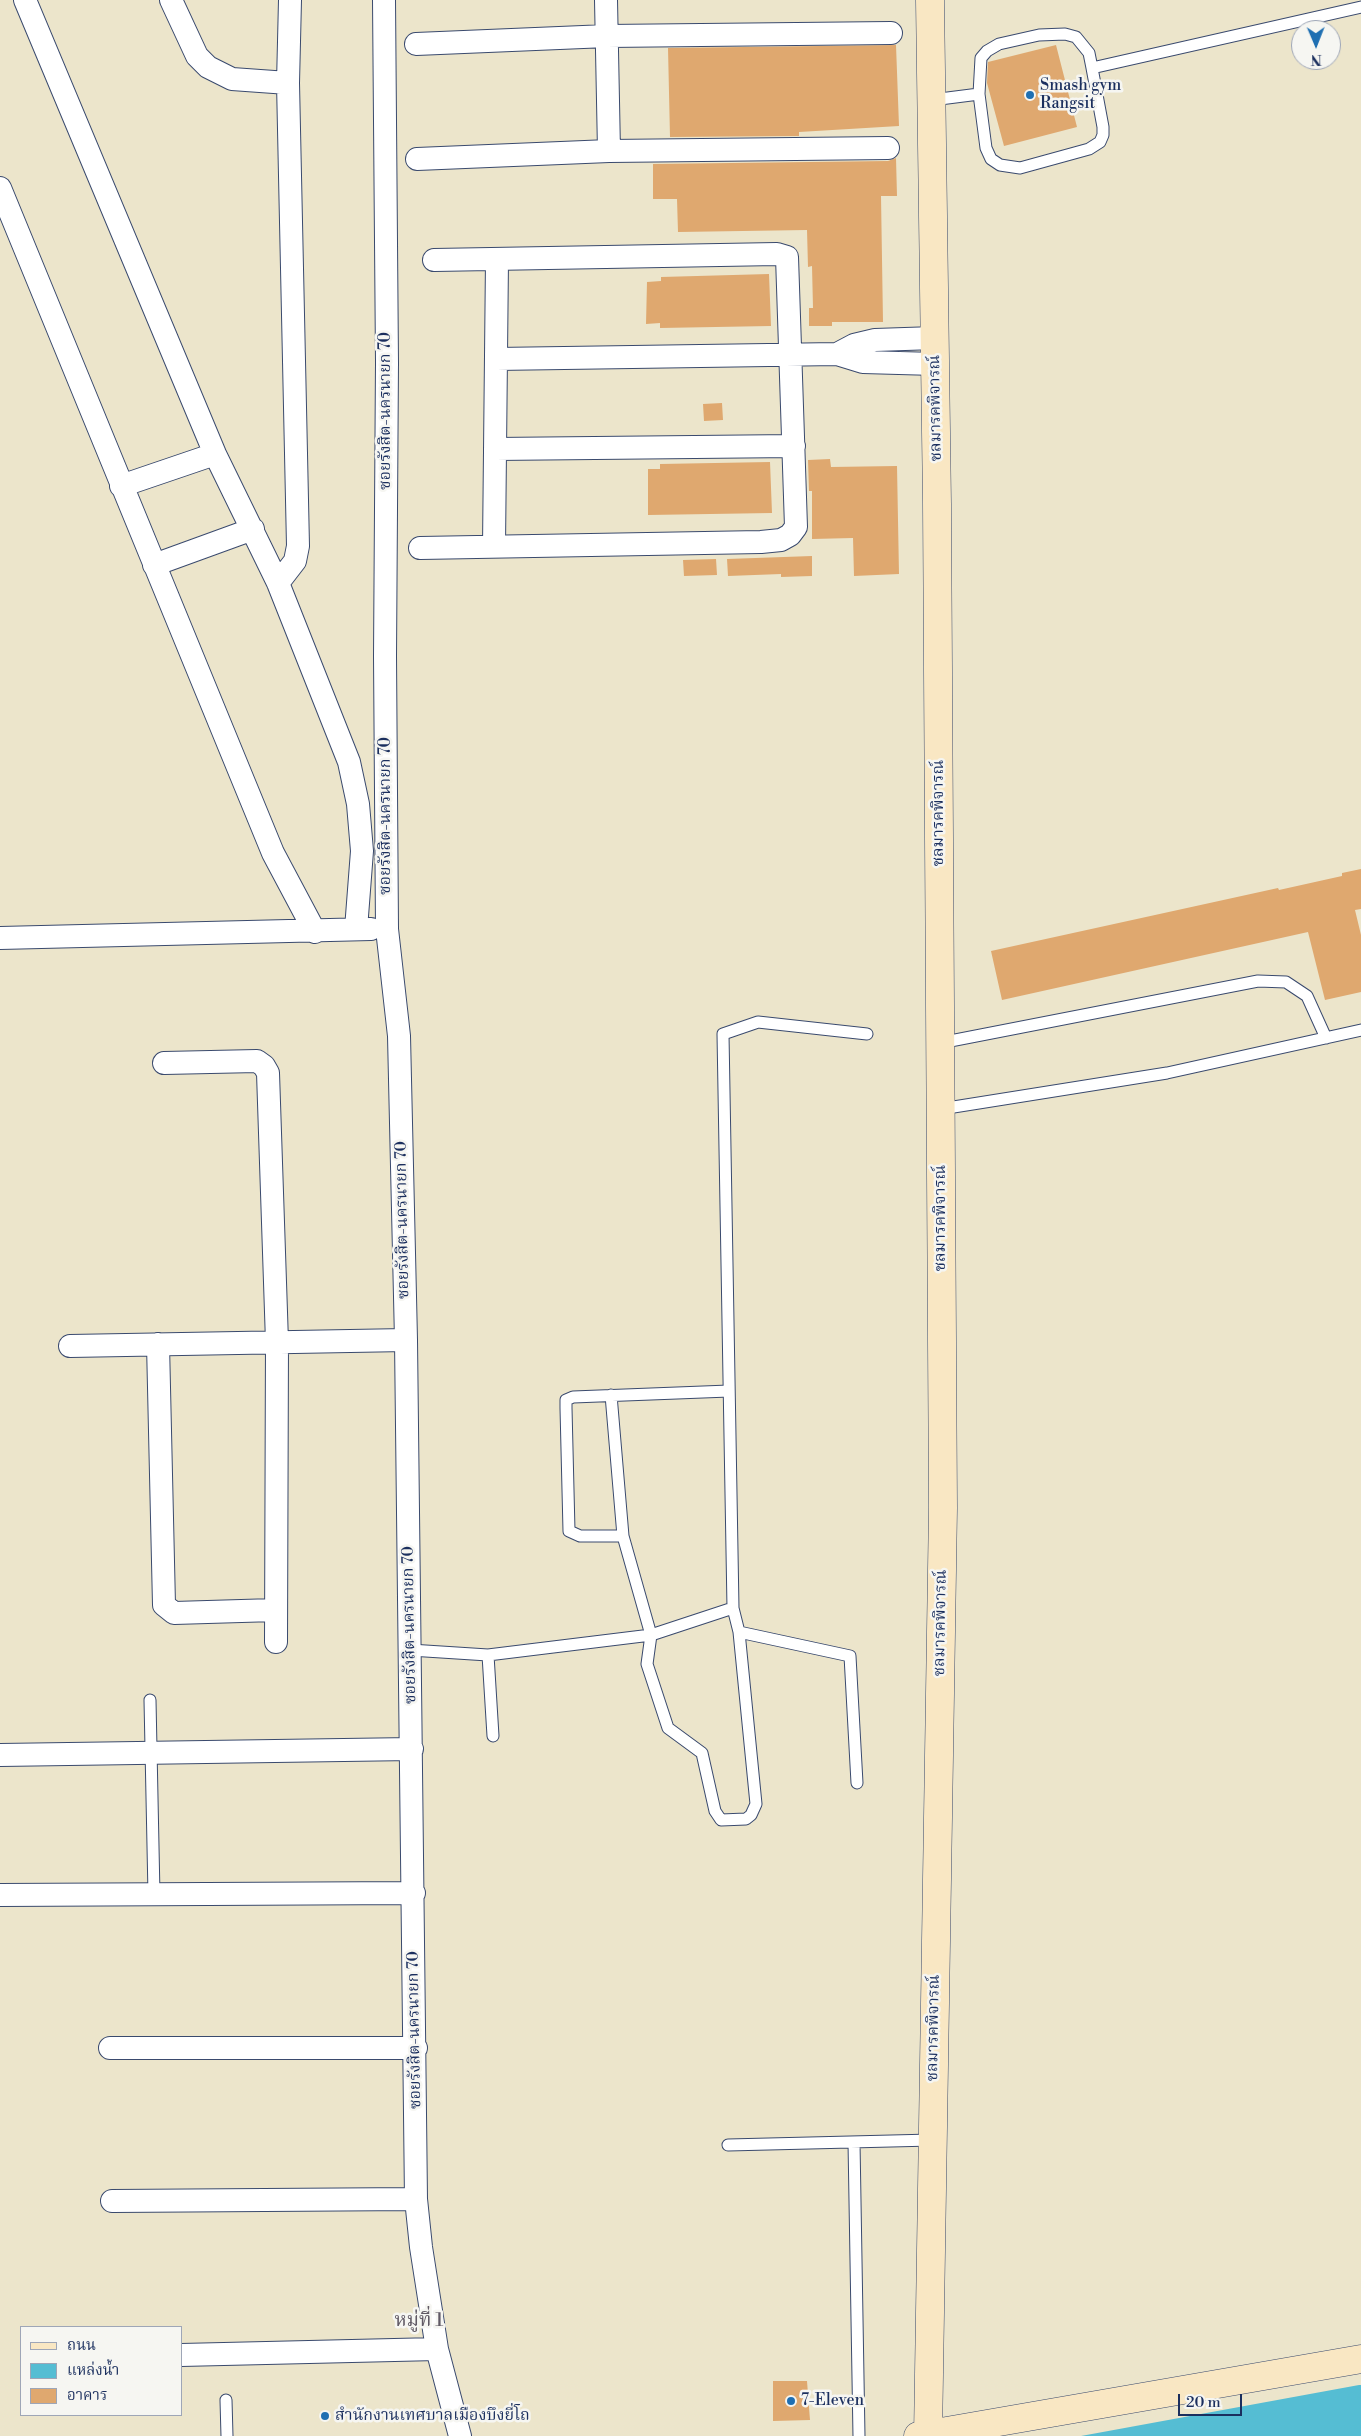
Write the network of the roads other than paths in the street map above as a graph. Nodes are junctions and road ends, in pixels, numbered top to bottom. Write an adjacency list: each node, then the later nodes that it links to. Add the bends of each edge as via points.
1 (25, 0): 26 (street)
2 (171, 0): 12 (street, via 197,56 208,67 232,79)
3 (290, 0): 12 (street)
4 (384, 0): 34 (street, ซอยรังสิต-นครนายก 70)
5 (606, 0): 9 (street)
6 (930, 0): 14 (street, ชลมารคพิจารณ์)
7 (1361, 7): 11 (lane)
8 (891, 33): 9 (street)
9 (607, 36): 10 (street); 16 (street)
10 (416, 44)
11 (1092, 68): 13 (lane, via 1083,43 1065,34 1039,35 999,44 982,58); 13 (lane, via 1104,135 1100,142 1089,149 1020,168 1000,166 991,158 986,148)
12 (288, 83): 32 (street, via 298,546 294,561)
13 (979, 94): 14 (lane)
14 (932, 100): 21 (street, ชลมารคพิจารณ์)
15 (888, 148): 16 (street)
16 (609, 151): 17 (street)
17 (417, 159)
18 (0, 188): 27 (street)
19 (434, 260): 20 (street)
20 (497, 260): 22 (street, via 782,255 788,257); 23 (street)
21 (935, 351): 22 (street, via 863,362 837,354); 40 (street, ชลมารคพิจารณ์)
22 (791, 355): 23 (street); 24 (street)
23 (496, 359): 25 (street)
24 (794, 446): 25 (street); 29 (street, via 796,527 781,540)
25 (495, 449): 29 (street)
26 (215, 454): 27 (street); 28 (street)
27 (121, 486): 31 (street)
28 (253, 529): 31 (street); 32 (street)
29 (494, 546): 30 (street)
30 (420, 548)
31 (154, 565): 35 (street, via 273,853)
32 (278, 584): 33 (street, via 348,762 358,804 362,851)
33 (356, 929): 34 (street); 35 (street)
34 (387, 929): 43 (street, ซอยรังสิต-นครนายก 70, via 399,1036)
35 (315, 932): 36 (street)
36 (0, 938)
37 (1361, 1030): 39 (lane)
38 (867, 1034): 47 (lane, via 758,1022 723,1034)
39 (1326, 1038): 40 (lane, via 1307,996 1286,982 1258,981); 42 (lane, via 1166,1073)
40 (940, 1043): 42 (street, ชลมารคพิจารณ์)
41 (164, 1063): 44 (street, via 257,1061 268,1073)
42 (941, 1109): 68 (street, ชลมารคพิจารณ์, via 943,1508)
43 (406, 1340): 44 (street); 55 (street, ซอยรังสิต-นครนายก 70)
44 (277, 1342): 45 (street); 51 (street)
45 (158, 1344): 46 (street); 51 (street, via 164,1605 174,1613)
46 (70, 1346)
47 (730, 1391): 48 (lane); 50 (lane)
48 (611, 1395): 49 (lane); 49 (lane, via 566,1400 569,1531 580,1536)
49 (623, 1536): 53 (lane)
50 (733, 1608): 52 (lane); 53 (lane)
51 (275, 1610): 54 (street)
52 (738, 1632): 53 (lane, via 756,1804 746,1819 721,1820 715,1811 702,1754 668,1728 648,1664); 62 (lane, via 850,1656)
53 (651, 1635): 56 (lane)
54 (276, 1642)
55 (410, 1650): 56 (lane); 59 (street, ซอยรังสิต-นครนายก 70)
56 (488, 1654): 58 (lane)
57 (150, 1700): 60 (lane)
58 (494, 1736)
59 (412, 1749): 60 (street); 63 (street, ซอยรังสิต-นครนายก 70)
60 (150, 1753): 61 (street); 65 (lane)
61 (0, 1755)
62 (857, 1783)
63 (414, 1893): 65 (street); 67 (street, ซอยรังสิต-นครนายก 70)
64 (0, 1895): 65 (street)
65 (154, 1895)
66 (110, 2048): 67 (street)
67 (416, 2048): 71 (street, ซอยรังสิต-นครนายก 70)
68 (932, 2140): 69 (lane); 77 (street, ชลมารคพิจารณ์)
69 (854, 2142): 70 (lane); 80 (lane)
70 (728, 2145)
71 (416, 2199): 72 (street); 73 (street, ซอยรังสิต-นครนายก 70)
72 (112, 2201)
73 (437, 2349): 74 (street); 79 (street, ซอยรังสิต-นครนายก 70)
74 (182, 2355)
75 (1361, 2359): 77 (street)
76 (226, 2400): 78 (lane)
77 (925, 2435)
78 (228, 2436)
79 (460, 2436)
80 (859, 2436)

